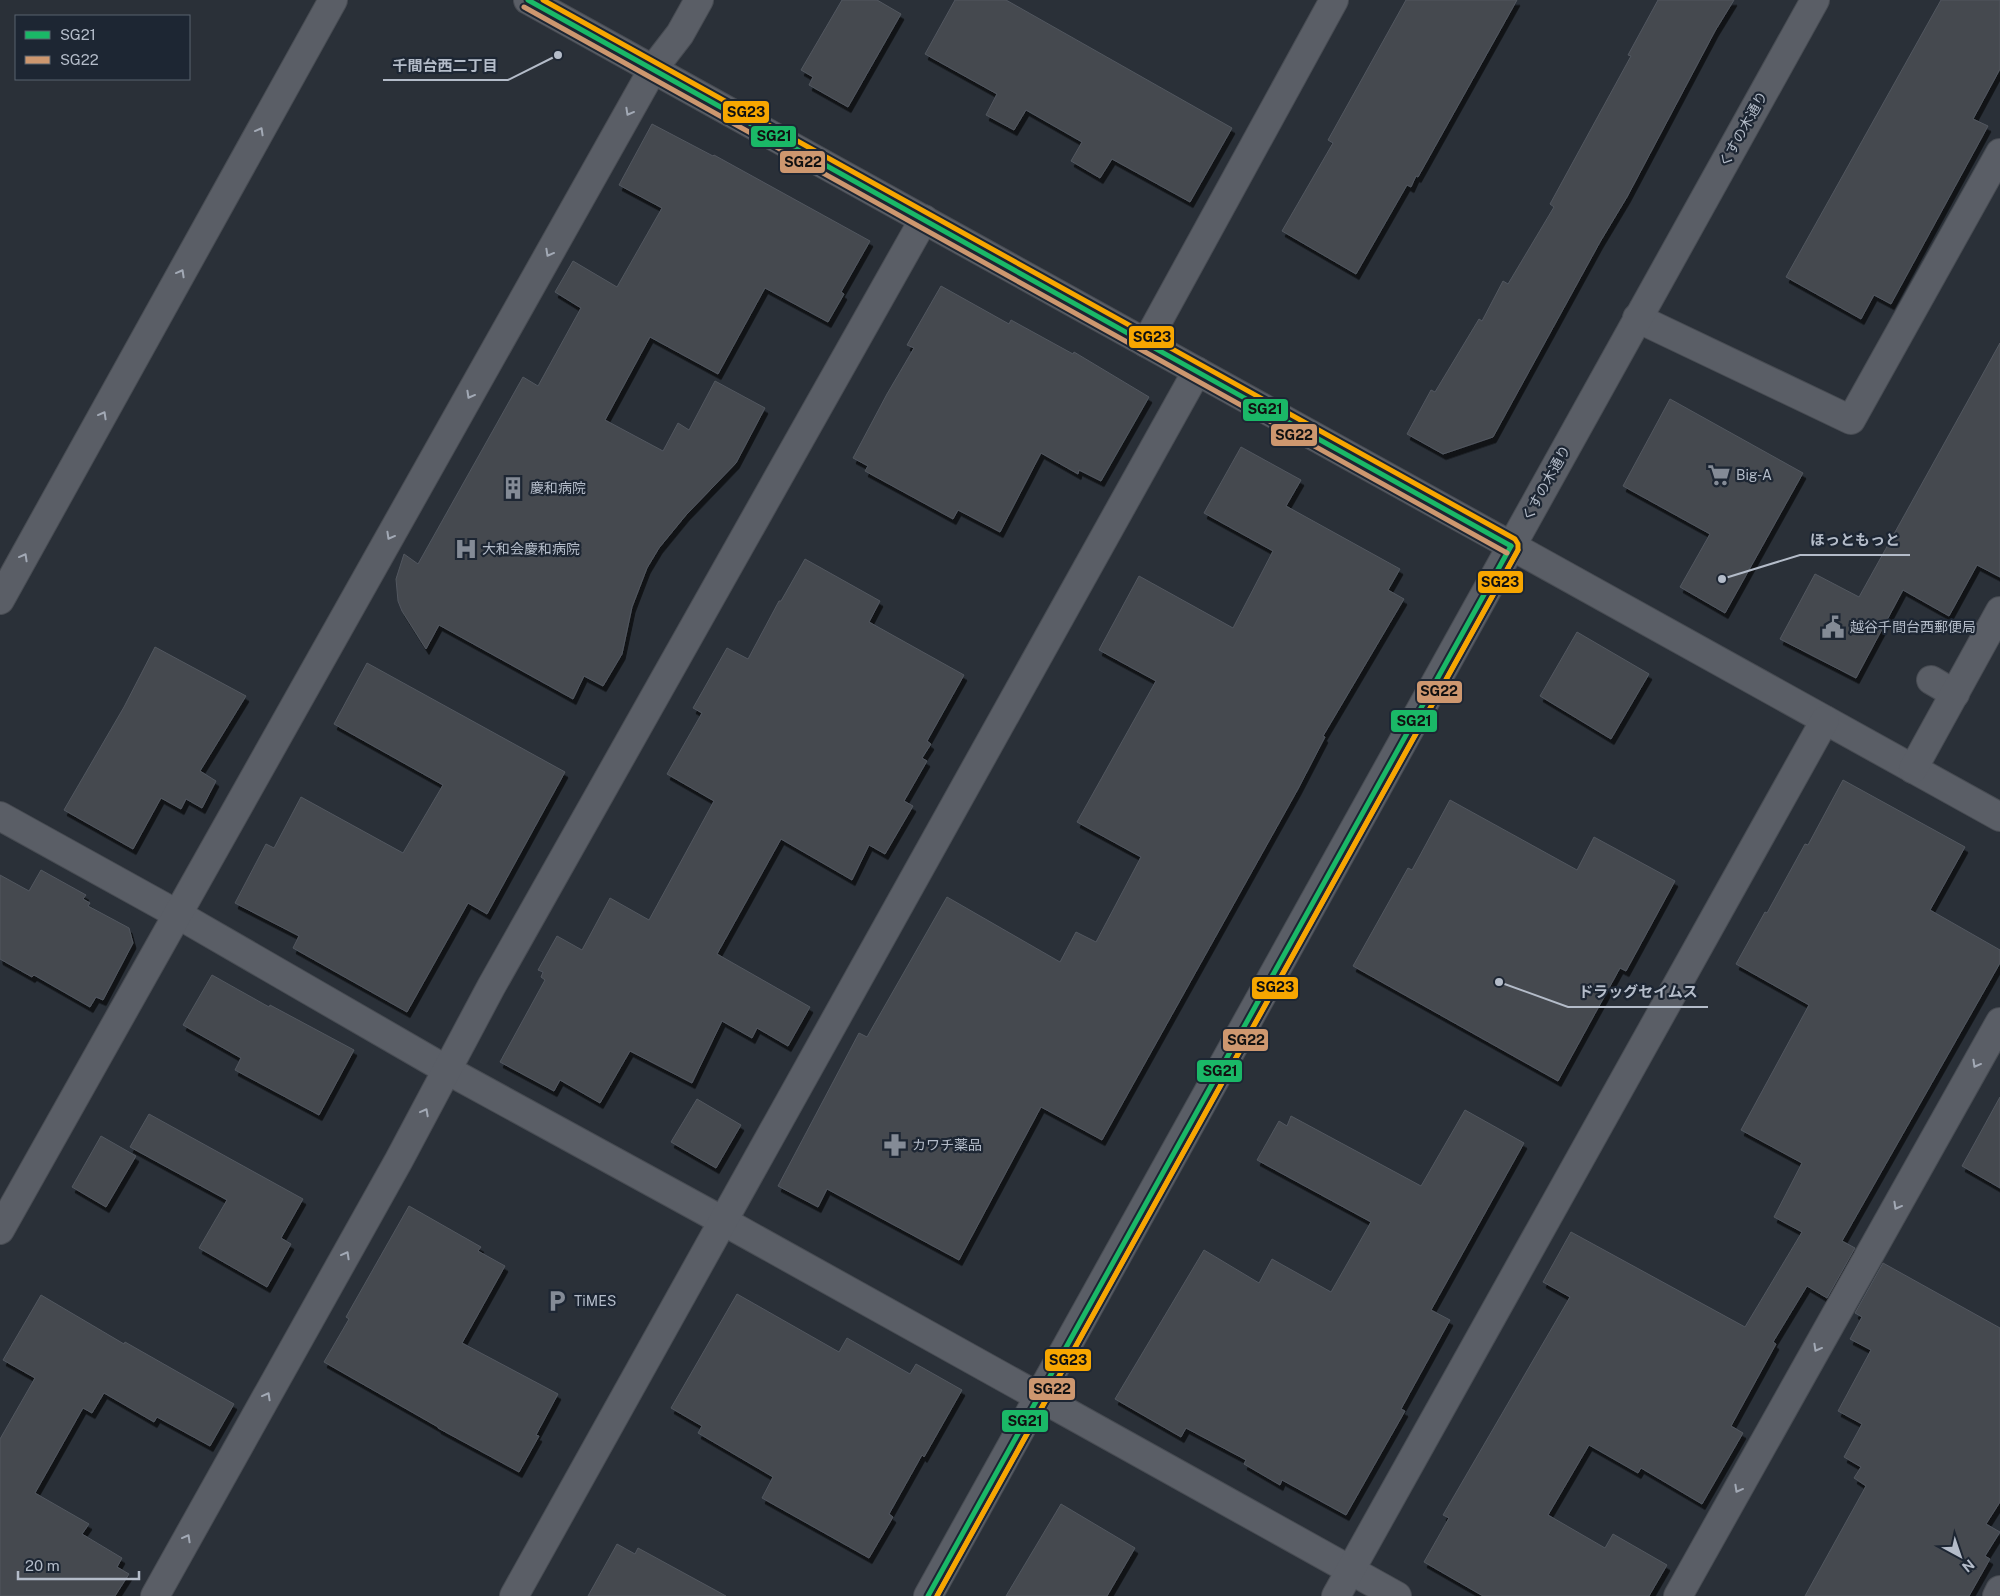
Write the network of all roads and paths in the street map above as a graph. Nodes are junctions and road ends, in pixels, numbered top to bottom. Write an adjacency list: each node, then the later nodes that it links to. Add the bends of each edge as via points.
1 (333, 0): 13 (street, one-way to 1)
2 (528, 0): 6 (street)
3 (699, 0): 6 (street, via 680,34)
4 (1334, 0): 10 (street)
5 (1815, 0): 9 (street, くすの木通り)
6 (653, 69): 8 (street); 21 (street, one-way to 21)
7 (2000, 153): 9 (street, via 1851,420)
8 (924, 219): 10 (street); 23 (street, via 491,987)
9 (1637, 318): 12 (street, くすの木通り)
10 (1146, 343): 11 (street)
11 (1196, 371): 12 (street); 24 (street)
12 (1511, 546): 17 (street); 26 (street, くすの木通り)
13 (0, 600)
14 (2000, 611): 16 (street)
15 (1931, 680): 16 (street)
16 (1954, 694): 18 (street)
17 (1826, 720): 18 (street); 27 (street)
18 (1913, 769): 20 (street)
19 (0, 816): 21 (street)
20 (2000, 817)
21 (177, 914): 23 (street); 25 (street)
22 (2000, 1022): 34 (street, one-way to 34)
23 (448, 1070): 24 (street); 29 (street, one-way to 23)
24 (723, 1221): 26 (street); 30 (street)
25 (0, 1230)
26 (1039, 1397): 27 (street); 31 (street, くすの木通り)
27 (1350, 1570): 32 (street); 33 (street)
28 (2000, 1590): 35 (street)
29 (155, 1596)
30 (514, 1596)
31 (928, 1596)
32 (1336, 1596)
33 (1397, 1596)
34 (1678, 1596)
35 (1997, 1596)

